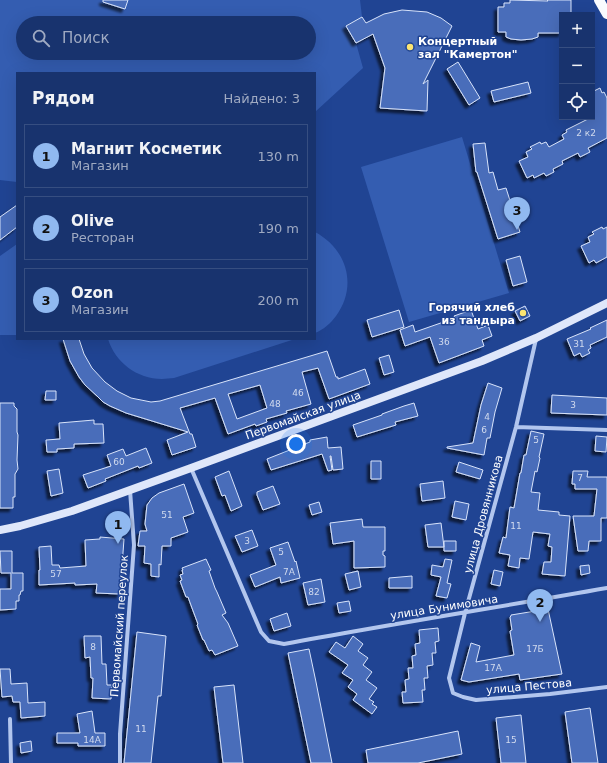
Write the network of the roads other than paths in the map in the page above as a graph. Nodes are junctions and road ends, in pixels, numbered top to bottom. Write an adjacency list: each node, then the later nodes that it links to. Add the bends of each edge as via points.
1 (599, 0): 2 (main road)
2 (607, 14)
3 (607, 303): 4 (street, Первомайская улица)
4 (536, 338): 5 (street, улица Дровянникова); 7 (street, Первомайская улица, via 482,361)
5 (516, 427): 6 (street); 11 (street, улица Дровянникова)
6 (607, 430)
7 (191, 468): 8 (street, Первомайская улица); 11 (street, улица Бунимовича, via 261,632 270,641 284,644)
8 (130, 490): 9 (street, Первомайская улица, via 72,510); 16 (street, Первомайский переулок, via 134,545)
9 (0, 530)
10 (607, 588): 11 (street, улица Бунимовича)
11 (465, 613): 13 (street, улица Дровянникова, via 449,678)
12 (607, 687): 13 (street, улица Пестова, via 476,700)
13 (453, 693)
14 (10, 719): 15 (street)
15 (11, 763)
16 (120, 763)

